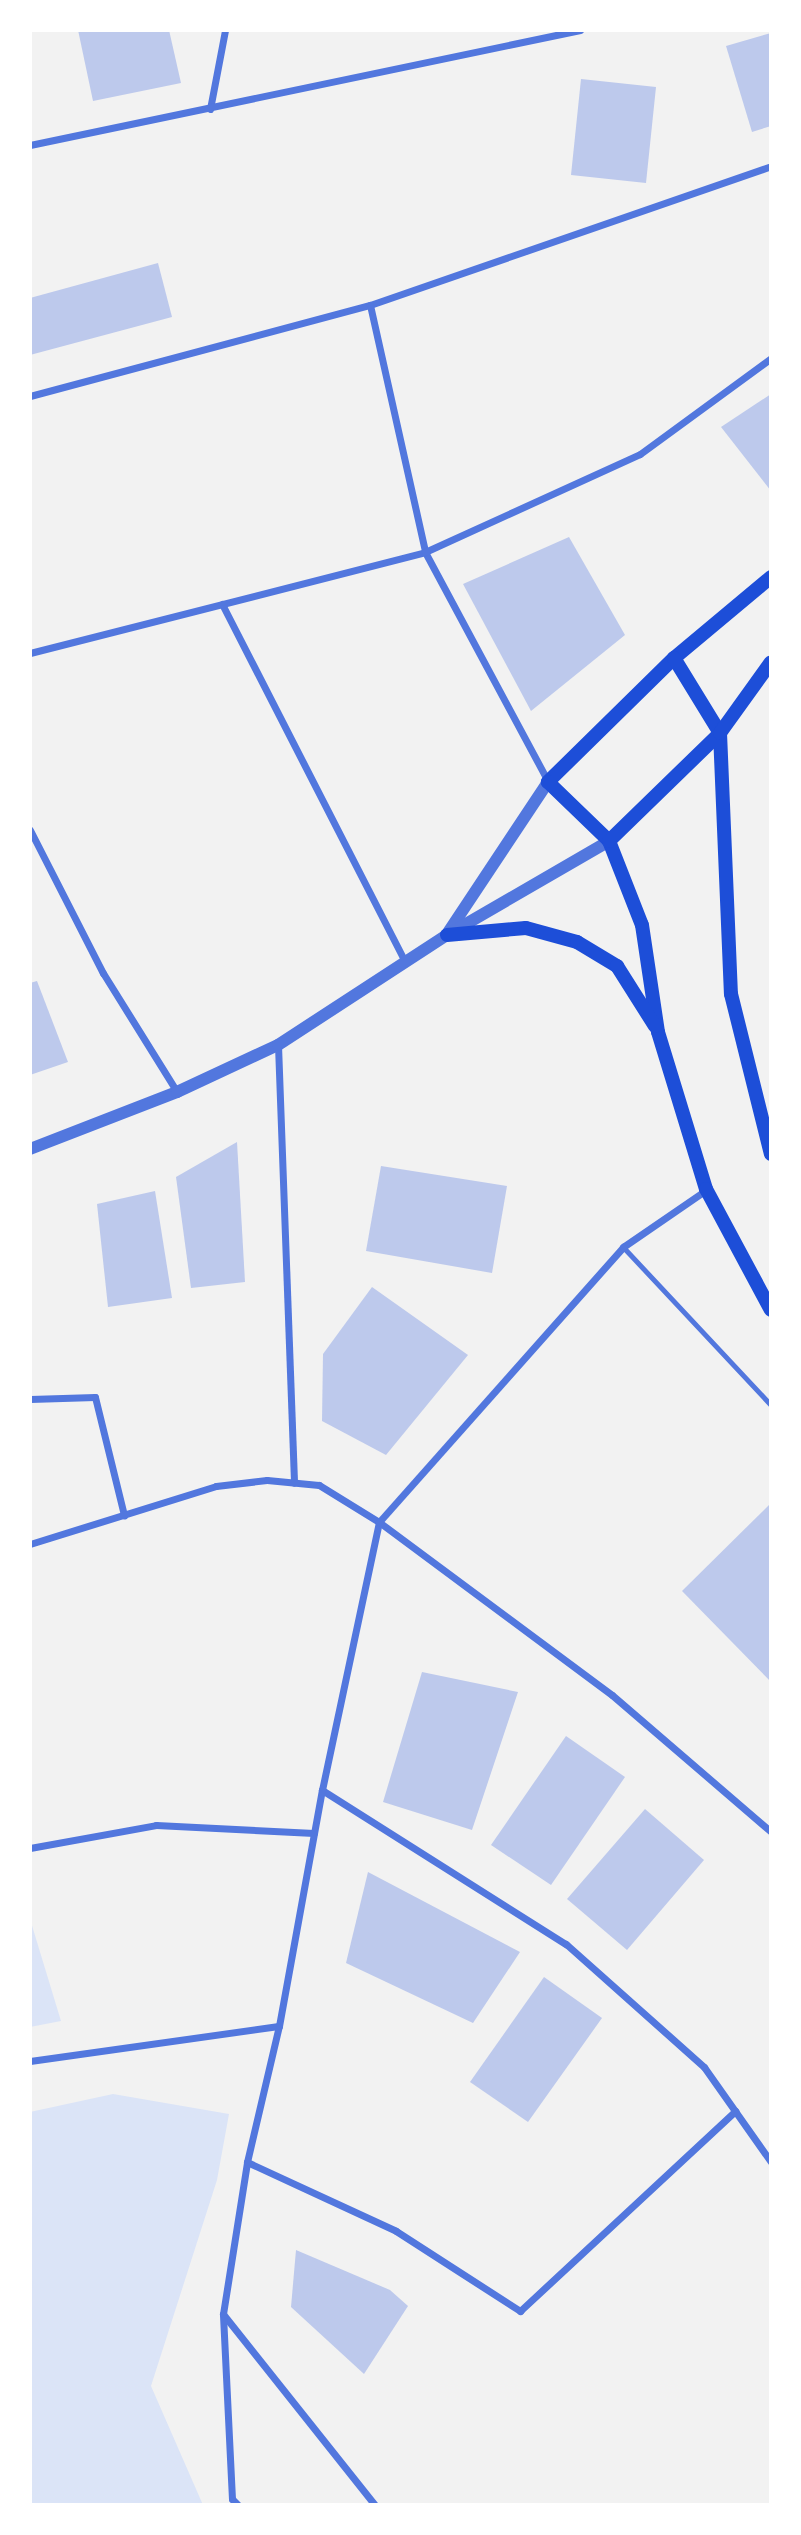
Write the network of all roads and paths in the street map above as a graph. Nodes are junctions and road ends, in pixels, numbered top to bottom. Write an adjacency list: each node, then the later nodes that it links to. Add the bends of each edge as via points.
1 (225, 30): 3 (street)
2 (580, 30): 3 (street)
3 (210, 109): 4 (street)
4 (30, 145)
5 (771, 166): 6 (street)
6 (370, 305): 8 (street); 9 (street)
7 (771, 358): 9 (street, via 640,454)
8 (30, 396)
9 (425, 552): 11 (street); 16 (street)
10 (771, 577): 13 (main road)
11 (222, 604): 12 (street); 20 (street)
12 (30, 653)
13 (674, 658): 15 (main road); 16 (main road)
14 (771, 662): 15 (main road)
15 (720, 733): 18 (main road); 25 (main road, via 731,994)
16 (548, 782): 18 (main road); 19 (street)
17 (31, 833): 23 (street, via 103,973)
18 (609, 841): 19 (street); 21 (main road, via 642,925)
19 (447, 934): 20 (street); 21 (main road, via 527,928 578,942 617,966)
20 (405, 961): 22 (street)
21 (658, 1032): 26 (main road)
22 (278, 1045): 23 (street); 31 (street)
23 (177, 1092): 24 (street)
24 (30, 1149)
25 (771, 1154)
26 (706, 1189): 27 (street); 28 (main road)
27 (623, 1247): 30 (lane); 33 (street)
28 (771, 1310)
29 (30, 1399): 32 (street, via 95,1397)
30 (771, 1405)
31 (294, 1483): 32 (street, via 267,1480 216,1486); 33 (street, via 318,1485)
32 (124, 1515): 34 (street)
33 (379, 1522): 35 (street); 36 (street, via 612,1695)
34 (30, 1544)
35 (322, 1790): 37 (street); 41 (street, via 566,1944 704,2067)
36 (771, 1832)
37 (314, 1833): 38 (street, via 156,1825); 39 (street)
38 (30, 1848)
39 (279, 2026): 40 (street); 42 (street)
40 (30, 2061)
41 (735, 2110): 42 (street, via 520,2311 396,2231); 43 (street)
42 (247, 2162): 44 (street)
43 (771, 2162)
44 (223, 2314): 45 (street, via 232,2498); 46 (street)
45 (238, 2505)
46 (375, 2505)

